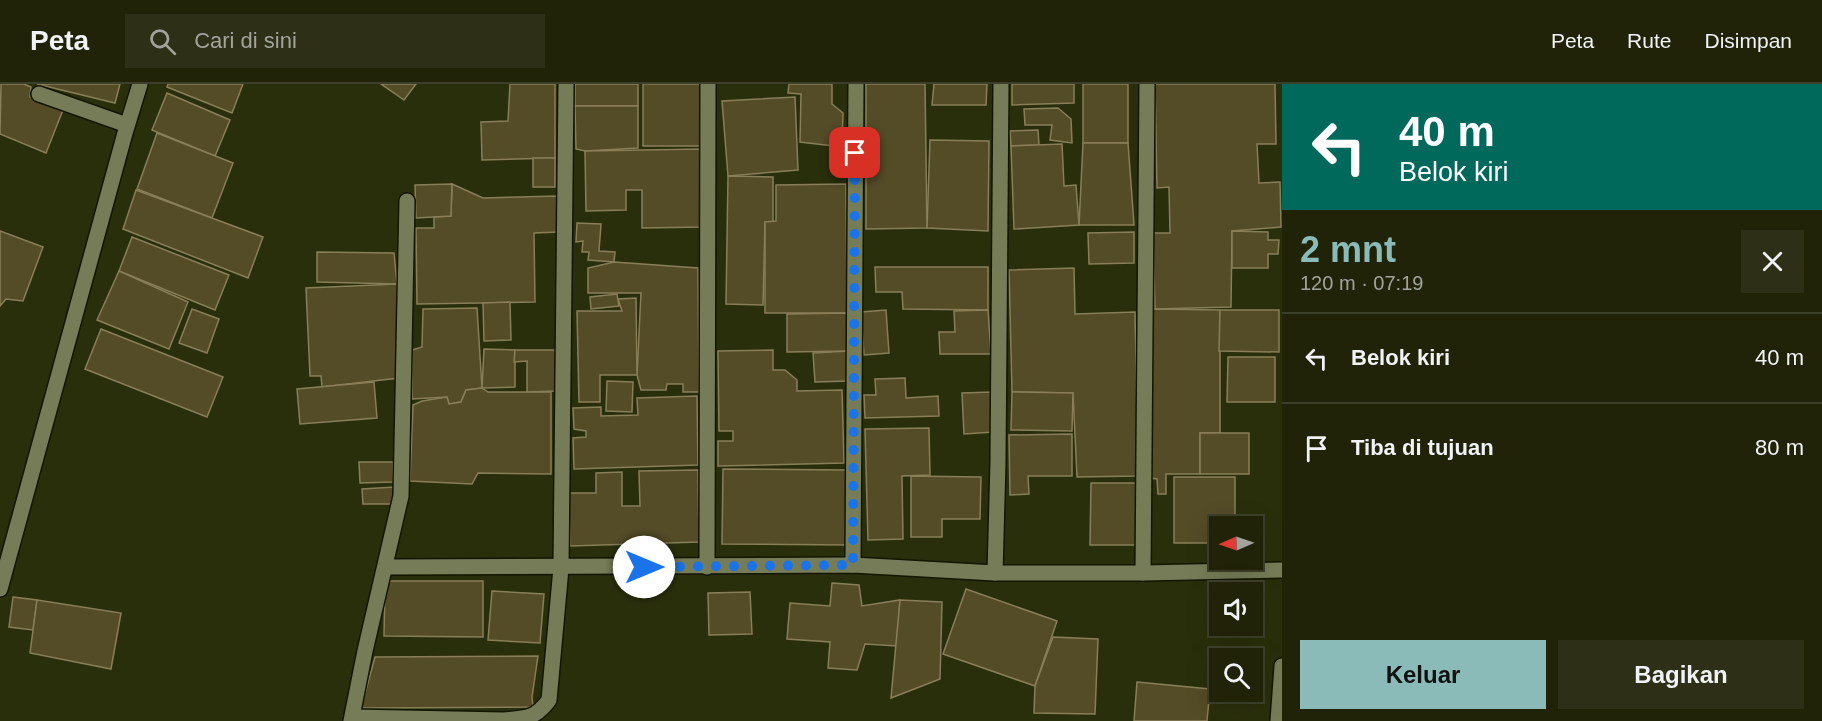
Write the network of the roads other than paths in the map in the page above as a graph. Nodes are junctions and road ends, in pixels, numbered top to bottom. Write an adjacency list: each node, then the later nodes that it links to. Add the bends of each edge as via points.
1 (140, 84): 8 (street)
2 (566, 84): 13 (street)
3 (708, 84): 12 (street)
4 (856, 84): 10 (street)
5 (1001, 84): 15 (street)
6 (1147, 84): 16 (street)
7 (39, 94): 8 (street)
8 (128, 125): 17 (street)
9 (407, 201): 11 (street, via 401,496)
10 (853, 565): 12 (street); 15 (street)
11 (386, 567): 13 (street); 19 (street)
12 (706, 567): 13 (street)
13 (561, 568): 19 (street, via 549,700 540,712 527,718 504,720)
14 (1282, 570): 16 (street)
15 (995, 573): 16 (street)
16 (1143, 573)
17 (0, 589)
18 (1282, 666): 20 (street)
19 (352, 719)
20 (1278, 721)

